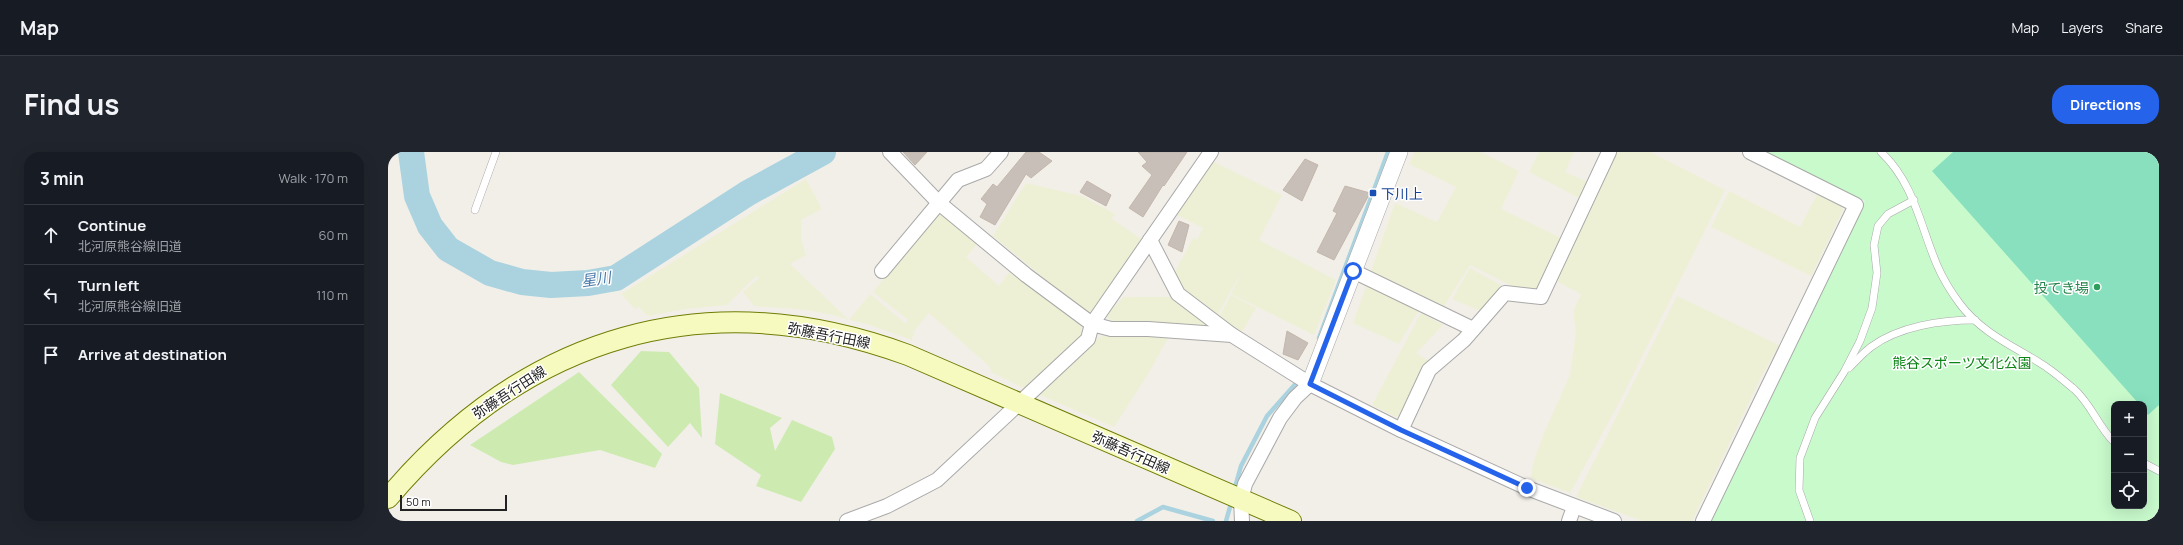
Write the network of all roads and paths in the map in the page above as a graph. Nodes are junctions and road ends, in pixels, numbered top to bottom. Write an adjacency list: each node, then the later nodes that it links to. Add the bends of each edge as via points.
1 (496, 152): 11 (lane)
2 (890, 152): 10 (street)
3 (1001, 152): 10 (street, via 986,170 958,180)
4 (1211, 152): 12 (street)
5 (1399, 152): 14 (street)
6 (1609, 152): 17 (street, via 1541,297 1505,293)
7 (1750, 152): 35 (street, via 1856,205)
8 (1881, 152): 9 (lane, via 1893,163)
9 (1914, 200): 15 (lane, via 1936,265 1946,285); 19 (lane, via 1888,214 1878,226 1874,245 1877,273 1872,308 1860,341)
10 (939, 203): 13 (street); 16 (street, via 1026,275)
11 (475, 210)
12 (1150, 240): 16 (street); 18 (street, via 1178,294)
13 (882, 271)
14 (1353, 271): 17 (street); 20 (street)
15 (1975, 320): 19 (lane, via 1948,320 1898,333 1872,346); 23 (lane, via 1987,332 2041,363 2076,390)
16 (1092, 324): 18 (street, via 1111,329); 21 (street, via 1088,339)
17 (1473, 330): 22 (street, via 1429,370)
18 (1232, 335): 20 (street)
19 (1844, 372): 36 (lane, via 1815,418 1800,458 1799,490)
20 (1310, 384): 22 (street); 27 (street, via 1280,418 1245,484)
21 (1019, 403): 26 (main road, 弥藤吾行田線, via 875,343 831,333 752,322 702,324 656,330 603,343 554,363 502,393 464,421 410,472); 27 (main road, 弥藤吾行田線); 30 (street, via 938,480 887,506)
22 (1401, 430): 28 (street)
23 (2111, 437)
24 (2147, 465): 25 (lane)
25 (2159, 471)
26 (388, 498)
27 (1241, 500): 31 (street); 32 (main road, 弥藤吾行田線)
28 (1574, 507): 33 (street); 34 (street)
29 (2159, 519): 37 (lane)
30 (847, 521)
31 (1242, 521)
32 (1290, 521)
33 (1569, 521)
34 (1614, 521)
35 (1704, 521)
36 (1810, 521)
37 (2157, 521)

